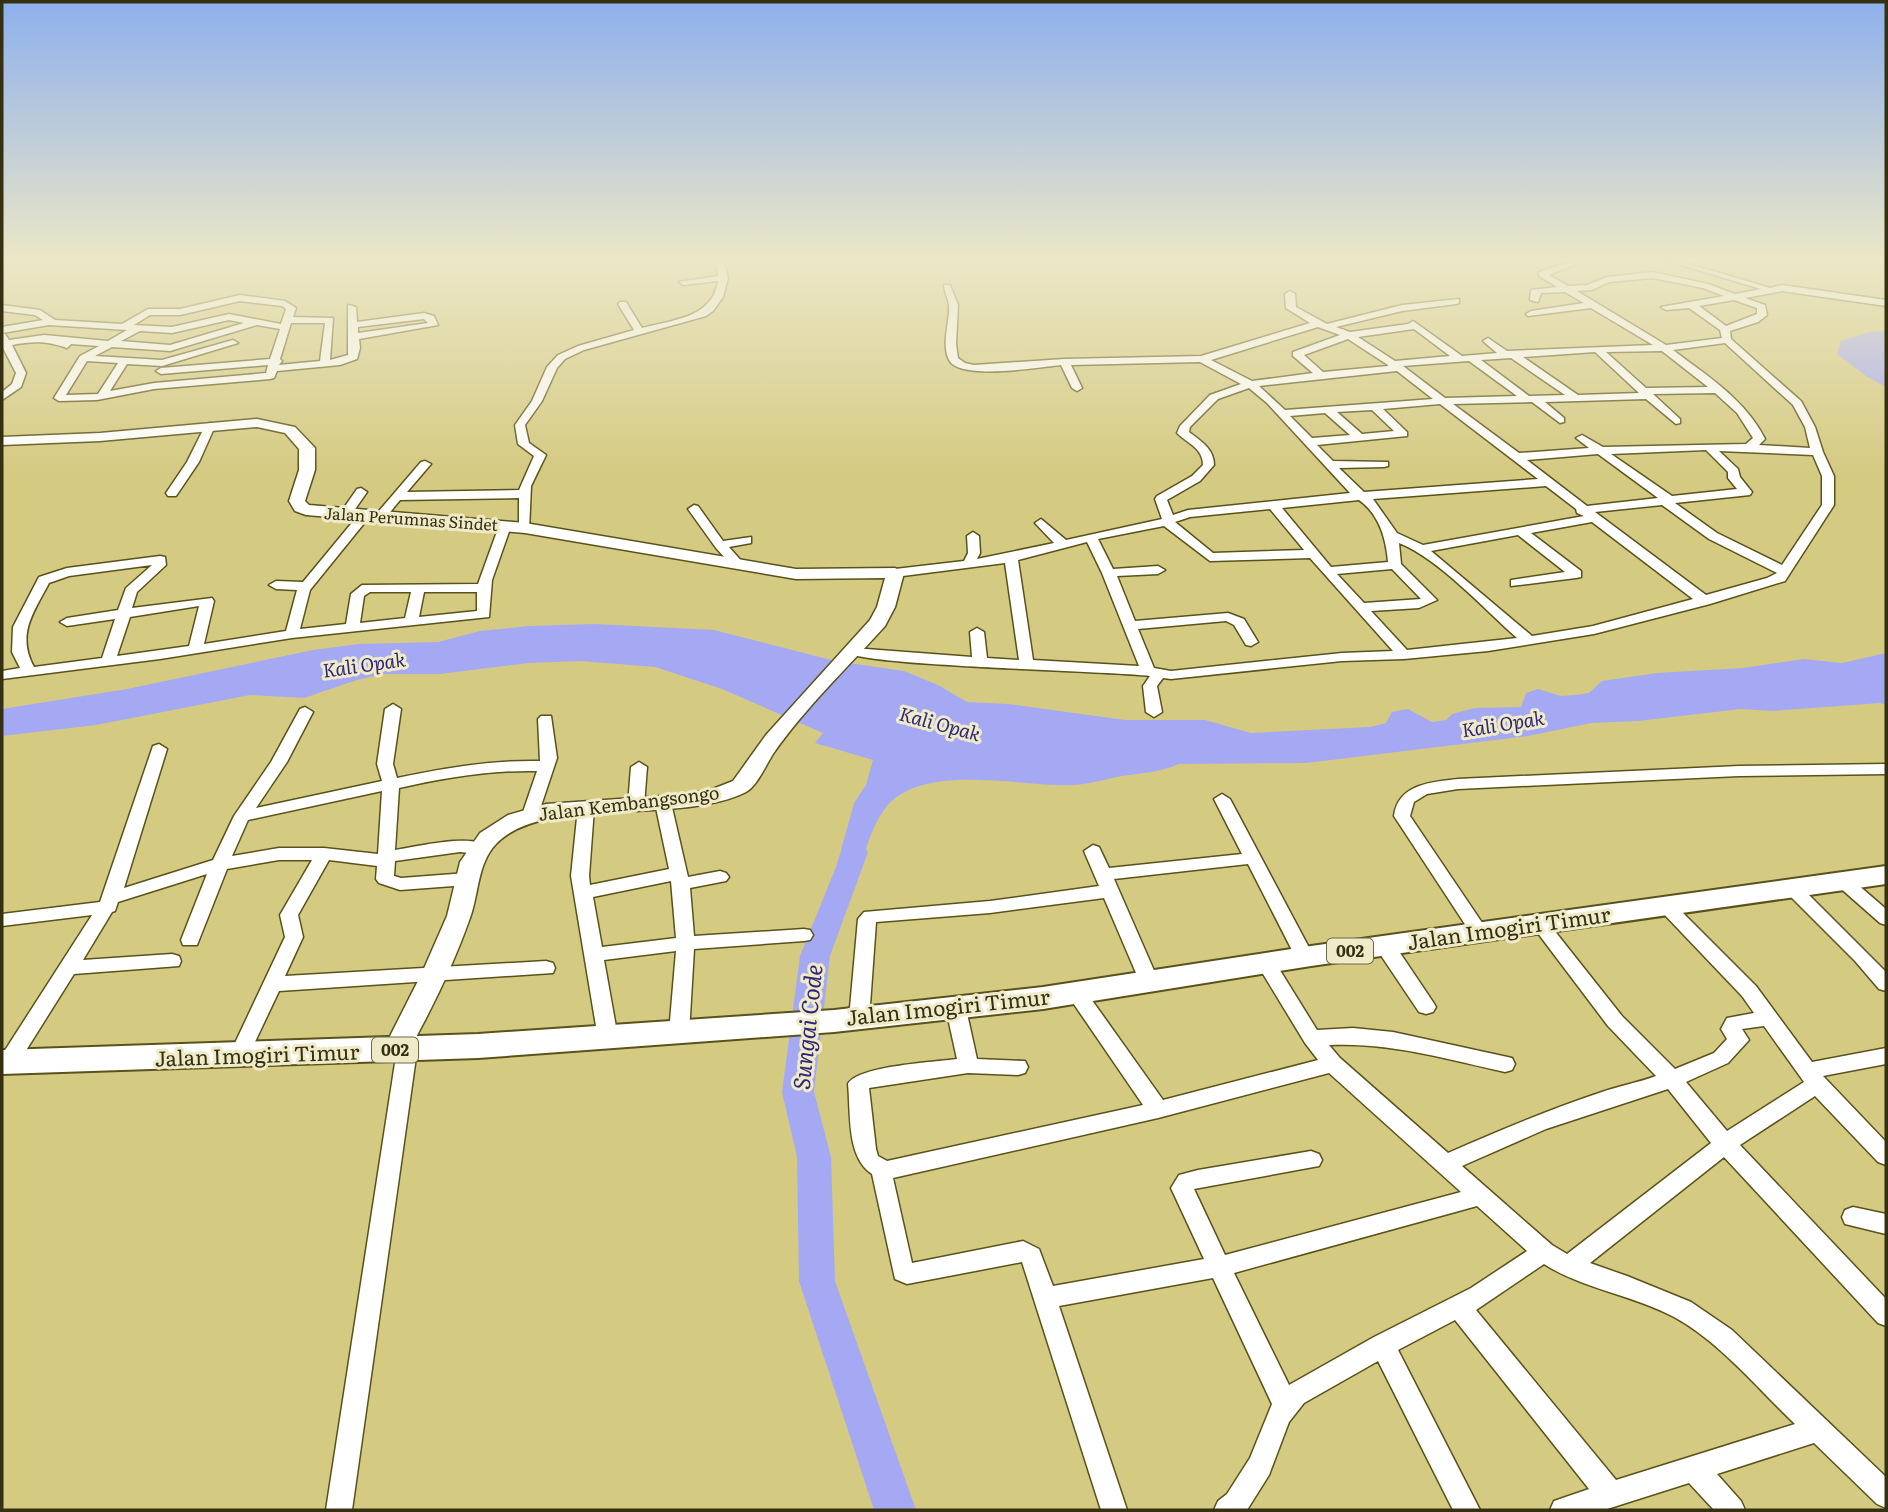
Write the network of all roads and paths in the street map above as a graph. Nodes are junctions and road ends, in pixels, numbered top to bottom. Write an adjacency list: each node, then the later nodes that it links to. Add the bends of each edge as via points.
1 (130, 333): 23 (street)
2 (222, 333): 25 (street)
3 (225, 333): 24 (street, via 234,336)
4 (284, 333): 36 (street)
5 (329, 333): 35 (street)
6 (354, 333): 20 (street)
7 (393, 333): 20 (street)
8 (634, 333): 73 (street, via 573,351 551,367 540,396 520,425 524,444 540,455)
9 (952, 333): 34 (street, via 951,353 962,367)
10 (1295, 333): 31 (street)
11 (1342, 333): 17 (street)
12 (1365, 333): 17 (street)
13 (1425, 333): 30 (street)
14 (1638, 333): 26 (street)
15 (1723, 333): 18 (street)
16 (1731, 333): 18 (street)
17 (1349, 335): 39 (street); 41 (street, via 1297,354)
18 (1726, 335): 26 (street); 65 (street, via 1797,403 1811,427)
19 (3, 336): 21 (street); 32 (street)
20 (354, 337): 35 (street, via 353,357)
21 (60, 341): 23 (street); 29 (street)
22 (1488, 341): 28 (street)
23 (111, 343): 25 (street); 29 (street)
24 (233, 343): 37 (street); 40 (street)
25 (170, 348): 40 (street, via 174,353)
26 (1664, 348): 27 (street); 45 (street)
27 (1598, 350): 28 (street); 46 (street)
28 (1508, 354): 30 (street); 49 (street)
29 (86, 357): 33 (street); 48 (street, via 60,398)
30 (1464, 358): 39 (street); 50 (street)
31 (1202, 359): 34 (street); 42 (street)
32 (16, 361): 38 (street); 47 (street, via 18,385)
33 (124, 361): 40 (street); 48 (street)
34 (1064, 362): 44 (street)
35 (325, 363): 36 (street)
36 (276, 364): 37 (street); 43 (street, via 271,376)
37 (225, 365): 40 (street)
38 (2, 366)
39 (1395, 366): 41 (street); 51 (street)
40 (160, 367): 43 (street)
41 (1321, 375): 42 (street)
42 (1250, 384): 54 (street); 82 (street, via 1214,397 1185,426 1184,433 1208,456 1207,467 1199,479 1161,499)
43 (154, 386): 48 (street)
44 (1077, 388)
45 (1718, 390): 46 (street); 62 (street, via 1753,426 1759,439)
46 (1647, 393): 49 (street); 56 (street)
47 (2, 397)
48 (102, 397)
49 (1575, 397): 50 (street)
50 (1530, 398): 51 (street); 55 (street)
51 (1442, 401): 52 (street); 66 (street)
52 (1373, 405): 53 (street); 59 (street, via 1403,434)
53 (1327, 409): 54 (street); 59 (street)
54 (1283, 413): 61 (street)
55 (1560, 420)
56 (1676, 421)
57 (209, 426): 60 (street, Jalan Perumnas Sindet); 72 (street); 80 (street, Jalan Perumnas Sindet, via 257,423 290,430 307,448 298,505)
58 (1582, 438): 64 (street)
59 (1362, 439): 61 (street)
60 (2, 441)
61 (1310, 442): 69 (street)
62 (1750, 446): 63 (street); 65 (street)
63 (1709, 447): 64 (street); 76 (street, via 1734,471 1746,492)
64 (1600, 452): 66 (street); 76 (street)
65 (1816, 452): 101 (street, via 1828,476 1828,505)
66 (1517, 457): 70 (street)
67 (425, 464): 74 (street)
68 (1384, 464): 69 (street)
69 (1329, 465): 75 (street)
70 (1549, 482): 75 (street); 79 (street)
71 (361, 492): 80 (street)
72 (172, 493)
73 (524, 494): 74 (street); 85 (street)
74 (397, 496): 81 (street)
75 (1361, 496): 77 (street); 88 (street, via 1377,510)
76 (1666, 500): 79 (street); 101 (street, via 1713,536)
77 (1273, 505): 82 (street, via 1188,514); 94 (street)
78 (694, 509): 91 (street)
79 (1586, 514): 86 (street); 109 (street)
80 (345, 515): 81 (street, Jalan Perumnas Sindet)
81 (371, 517): 84 (street, Jalan Perumnas Sindet); 106 (street)
82 (1168, 521): 89 (street); 94 (street, via 1210,557)
83 (1041, 523): 92 (street)
84 (505, 526): 85 (street, Jalan Perumnas Sindet); 107 (street)
85 (524, 528): 96 (street, Jalan Perumnas Sindet)
86 (1521, 531): 93 (street); 104 (street, via 1576,573)
87 (972, 536): 97 (street, via 974,553)
88 (1392, 536): 93 (street); 98 (street)
89 (1091, 538): 92 (street); 103 (street)
90 (747, 540): 91 (street)
91 (720, 545): 96 (street)
92 (1064, 545): 95 (street)
93 (1421, 550): 118 (street)
94 (1314, 554): 100 (street)
95 (1011, 558): 97 (street); 125 (street)
96 (738, 564): 102 (street, Jalan Perumnas Sindet, via 796,575)
97 (968, 565): 102 (street)
98 (1395, 565): 100 (street); 110 (street, via 1430,600)
99 (1158, 570): 103 (street)
100 (1326, 571): 110 (street)
101 (1784, 571): 109 (street, via 1780,578)
102 (895, 573): 121 (street, Jalan Kembangsongo, via 883,614)
103 (1109, 573): 115 (street)
104 (1516, 583)
105 (276, 585): 106 (street)
106 (306, 586): 117 (street)
107 (483, 588): 108 (street); 113 (street, via 484,614)
108 (418, 589): 113 (street); 114 (street, via 377,586 362,590)
109 (1705, 601): 118 (street, via 1594,630)
110 (1361, 607): 122 (street)
111 (124, 613): 112 (street); 120 (street, via 207,601); 123 (street); 126 (street, via 131,591 154,573 160,560 51,576 38,587 20,627 19,652)
112 (67, 622)
113 (411, 622): 114 (street)
114 (353, 626): 117 (street)
115 (1130, 626): 119 (street, via 1228,617 1239,622); 127 (street)
116 (977, 632): 124 (street)
117 (292, 634): 120 (street)
118 (1528, 640): 122 (street)
119 (1251, 642)
120 (195, 650): 123 (street)
121 (852, 653): 124 (street); 139 (street, Jalan Kembangsongo, via 773,739 741,786 714,796)
122 (1404, 655): 127 (street, via 1187,674)
123 (108, 662): 126 (street)
124 (979, 662): 125 (street)
125 (1027, 665): 127 (street)
126 (29, 671): 128 (street)
127 (1153, 672): 131 (street, via 1149,695)
128 (2, 675)
129 (393, 709): 137 (street, via 385,764)
130 (305, 712): 143 (street, via 279,762)
131 (1154, 712)
132 (546, 719): 134 (street)
133 (159, 748): 158 (street)
134 (547, 766): 137 (street, via 492,766); 142 (street)
135 (639, 767): 140 (street)
136 (1886, 769): 163 (street, via 1458,784 1411,794 1402,806 1402,816)
137 (391, 785): 143 (street); 148 (street)
138 (1222, 799): 147 (street)
139 (663, 803): 140 (street, Jalan Kembangsongo); 152 (street)
140 (636, 805): 141 (street, Jalan Kembangsongo)
141 (586, 808): 142 (street, Jalan Kembangsongo); 157 (street, via 580,855)
142 (530, 815): 144 (street, Jalan Kembangsongo, via 505,826)
143 (242, 816): 149 (street)
144 (480, 848): 148 (street, via 460,846); 153 (street, Jalan Kembangsongo)
145 (1093, 851): 155 (street)
146 (324, 854): 148 (street); 149 (street, via 278,853); 177 (street, via 289,915 294,937)
147 (1255, 858): 155 (street); 169 (street)
148 (385, 859): 153 (street, via 385,879 392,884)
149 (220, 864): 158 (street); 165 (street)
150 (1886, 875): 154 (main road, Jalan Imogiri Timur / 002)
151 (720, 877): 152 (street)
152 (680, 878): 157 (street); 166 (street)
153 (467, 879): 174 (street, Jalan Kembangsongo, via 459,916)
154 (1844, 881): 156 (main road, Jalan Imogiri Timur / 002); 160 (street)
155 (1107, 883): 176 (street); 182 (street, via 990,907 870,916)
156 (1793, 888): 159 (main road, Jalan Imogiri Timur / 002); 175 (street)
157 (583, 893): 168 (street)
158 (111, 903): 161 (street); 172 (street)
159 (1667, 906): 162 (main road, Jalan Imogiri Timur / 002); 181 (street)
160 (1886, 919)
161 (2, 920)
162 (1540, 925): 163 (main road, Jalan Imogiri Timur / 002); 195 (street, via 1615,1021)
163 (1480, 933): 167 (main road, Jalan Imogiri Timur / 002)
164 (804, 935): 166 (street)
165 (190, 940)
166 (685, 943): 168 (street); 183 (street)
167 (1385, 946): 169 (main road, Jalan Imogiri Timur / 002); 179 (street)
168 (595, 956): 184 (street)
169 (1305, 957): 171 (main road, Jalan Imogiri Timur / 002)
170 (172, 961): 172 (street)
171 (1266, 964): 176 (main road, Jalan Imogiri Timur / 002); 185 (street)
172 (70, 967): 189 (street)
173 (546, 968): 174 (street)
174 (435, 973): 177 (street); 186 (street, Jalan Kembangsongo)
175 (1883, 973)
176 (1149, 982): 178 (main road, Jalan Imogiri Timur / 002)
177 (273, 984): 188 (street)
178 (1077, 994): 180 (main road, Jalan Imogiri Timur / 002); 196 (street)
179 (1426, 1007)
180 (956, 1009): 182 (main road, Jalan Imogiri Timur / 002); 191 (street)
181 (1770, 1018): 194 (street); 195 (street, via 1734,1023 1731,1029 1739,1040 1733,1048 1703,1067)
182 (859, 1019): 183 (main road, Jalan Imogiri Timur / 002)
183 (679, 1032): 184 (main road, Jalan Imogiri Timur / 002)
184 (608, 1038): 186 (main road, Jalan Imogiri Timur / 002)
185 (1312, 1038): 190 (street, via 1393,1040); 192 (street)
186 (402, 1050): 188 (main road, Jalan Imogiri Timur / 002); 217 (street)
187 (1886, 1056): 194 (street)
188 (238, 1058): 189 (main road, Jalan Imogiri Timur / 002)
189 (5, 1062)
190 (1505, 1064)
191 (968, 1065): 193 (street); 201 (street, via 860,1082 865,1149 869,1161)
192 (1333, 1065): 196 (street); 200 (street)
193 (1018, 1067)
194 (1813, 1077): 197 (street); 198 (street)
195 (1671, 1078): 197 (street); 200 (street, via 1539,1123)
196 (1158, 1110): 201 (street)
197 (1725, 1144): 207 (street); 210 (street)
198 (1886, 1156)
199 (1311, 1160): 206 (street, via 1187,1182 1182,1188)
200 (1444, 1164): 202 (street)
201 (884, 1171): 208 (street, via 903,1272 1023,1251 1031,1256)
202 (1480, 1196): 205 (street); 206 (street)
203 (1853, 1217): 204 (street)
204 (1886, 1224)
205 (1544, 1252): 207 (street); 209 (street)
206 (1217, 1266): 208 (street); 212 (street)
207 (1568, 1267): 213 (street, via 1683,1310 1723,1338)
208 (1046, 1298): 218 (street)
209 (1458, 1306): 211 (street); 215 (street)
210 (1886, 1315)
211 (1383, 1345): 212 (street, via 1296,1395); 220 (street)
212 (1286, 1407): 219 (street, via 1260,1466)
213 (1820, 1429): 214 (street); 216 (street)
214 (1694, 1469): 215 (street); 222 (street)
215 (1611, 1495): 221 (street)
216 (1886, 1495)
217 (339, 1510)
218 (1114, 1510)
219 (1227, 1510)
220 (1466, 1510)
221 (1563, 1510)
222 (1731, 1510)

